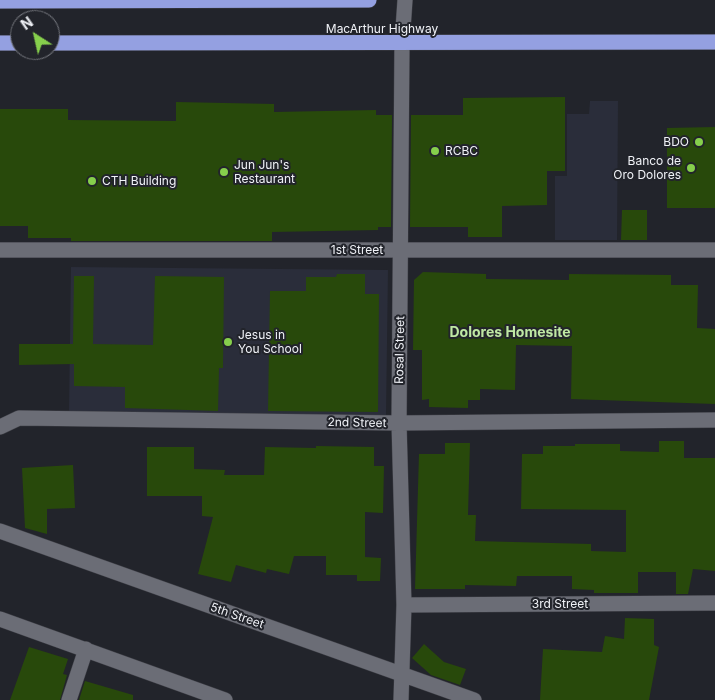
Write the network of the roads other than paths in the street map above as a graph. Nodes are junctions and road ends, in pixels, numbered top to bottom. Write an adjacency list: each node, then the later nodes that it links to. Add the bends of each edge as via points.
1 (369, 0): 3 (highway)
2 (405, 0): 6 (street, Rosal Street)
3 (0, 1)
4 (715, 42): 6 (highway, MacArthur Highway)
5 (60, 43): 6 (highway, MacArthur Highway)
6 (402, 44): 8 (street, Rosal Street)
7 (0, 250): 8 (street, 1st Street)
8 (402, 250): 9 (street, 1st Street); 11 (street, Rosal Street)
9 (715, 250)
10 (715, 420): 11 (street, 2nd Street)
11 (399, 423): 12 (street, 2nd Street, via 19,418); 15 (street, Rosal Street)
12 (0, 427)
13 (0, 531): 18 (street, 5th Street)
14 (715, 603): 15 (street, 3rd Street)
15 (404, 605): 18 (street, Rosal Street)
16 (0, 619): 17 (street)
17 (86, 649): 19 (street); 20 (street)
18 (400, 673): 21 (street, Rosal Street); 22 (street, 5th Street)
19 (69, 700)
20 (225, 700)
21 (401, 700)
22 (474, 700)

